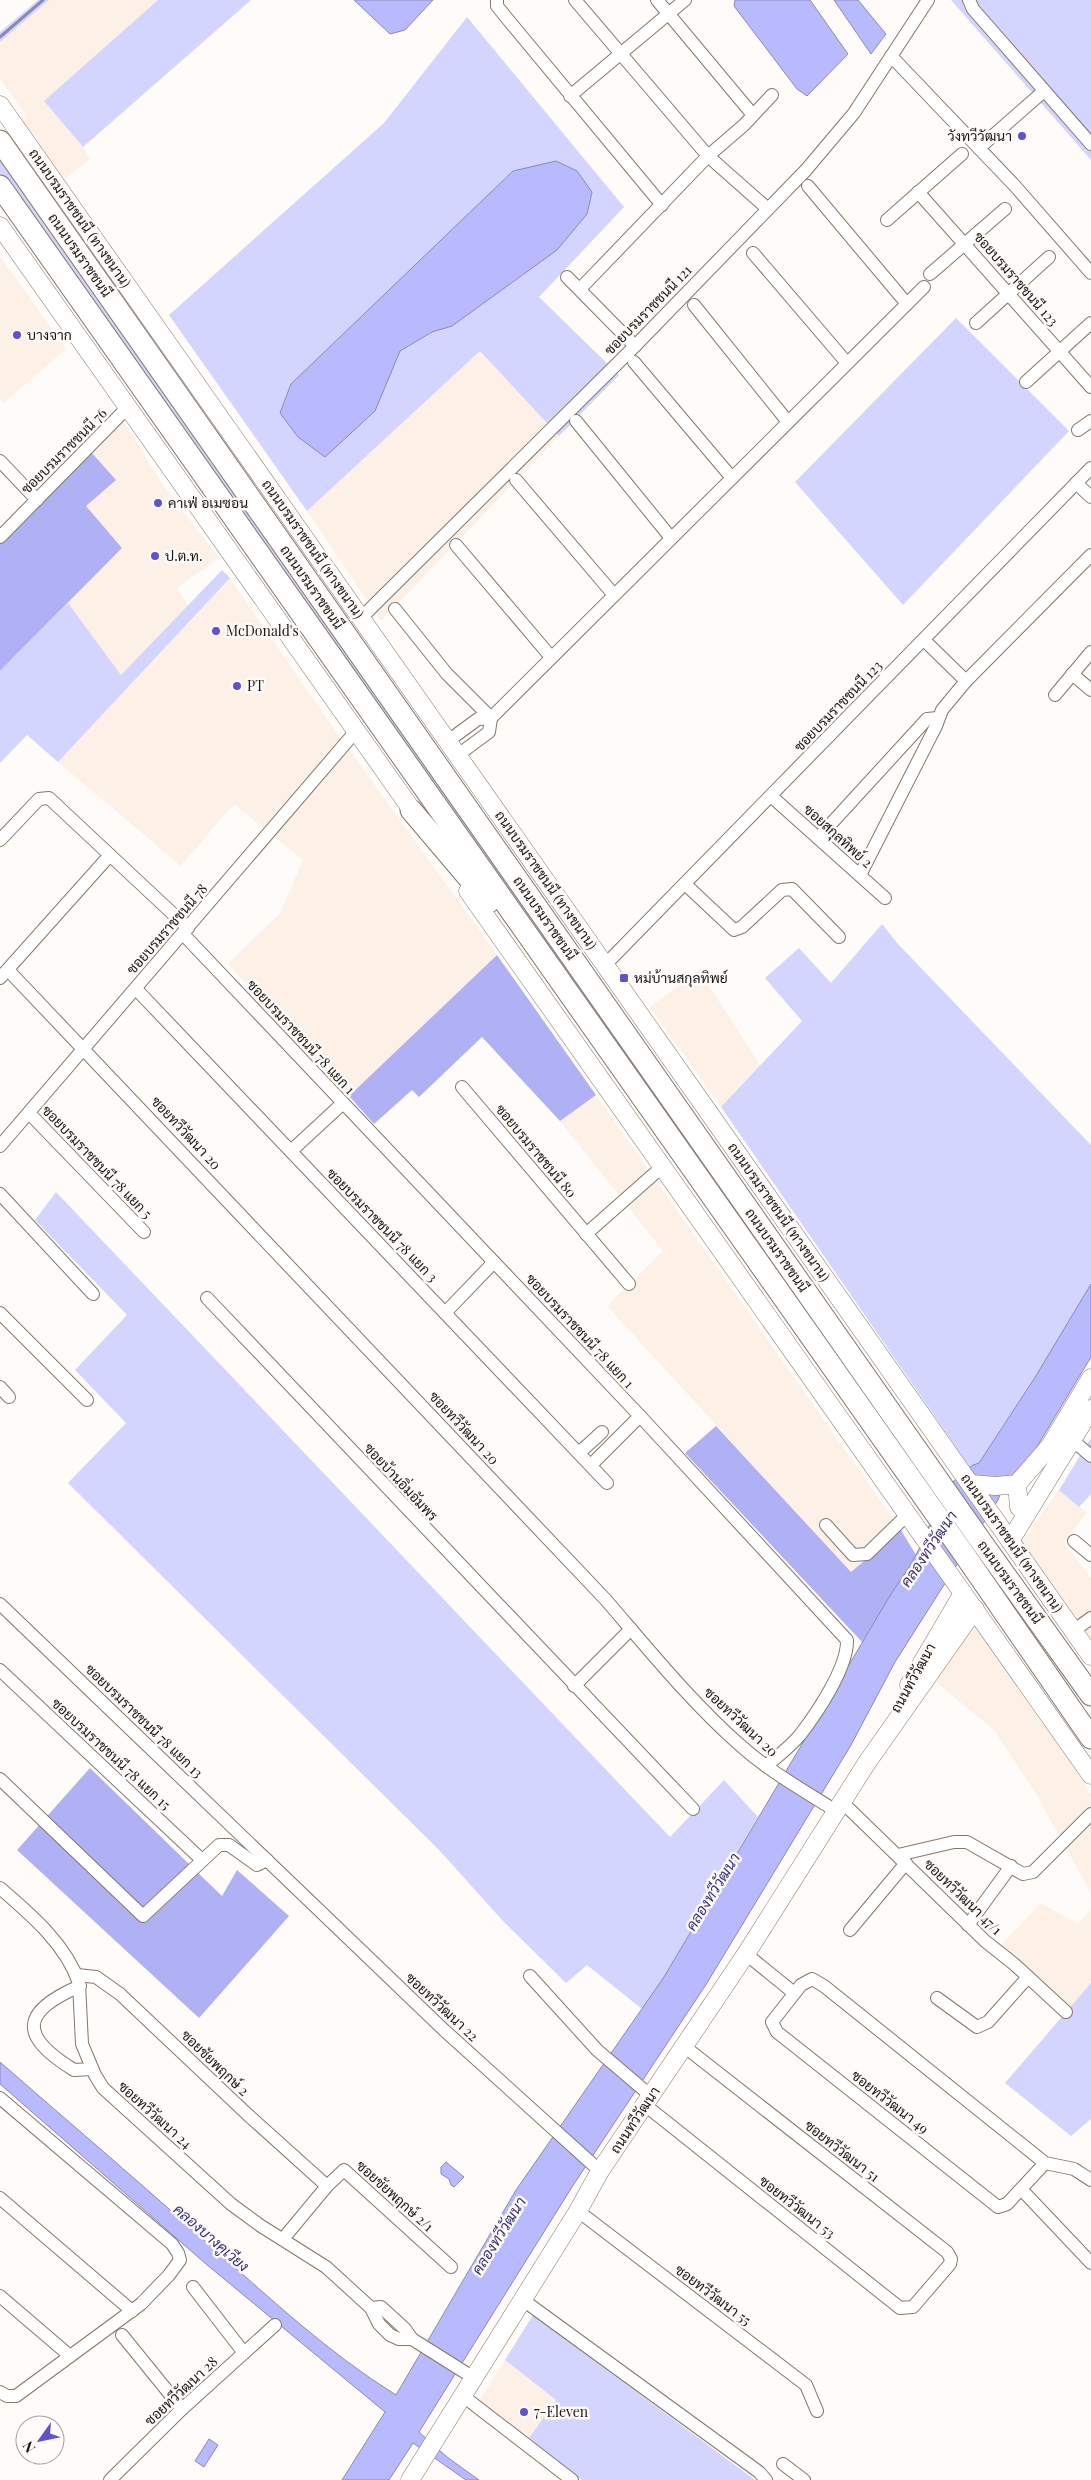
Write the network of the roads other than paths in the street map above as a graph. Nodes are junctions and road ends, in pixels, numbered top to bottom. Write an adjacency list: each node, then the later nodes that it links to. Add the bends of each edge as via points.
1 (497, 0): 12 (street, via 501,11)
2 (575, 0): 8 (street)
3 (658, 0): 7 (street)
4 (685, 0): 7 (street)
5 (928, 0): 9 (street, ซอยบรมราชชนนี 121)
6 (969, 0): 10 (street, via 973,9)
7 (668, 13): 8 (street); 14 (street)
8 (620, 54): 12 (street); 19 (street)
9 (891, 56): 17 (street); 24 (street, ซอยบรมราชชนนี 121, via 854,113)
10 (1044, 91): 16 (street); 17 (street)
11 (772, 95): 14 (street)
12 (570, 96): 23 (street)
13 (0, 105): 65 (main road, ถนนบรมราชชนนี (ทางขนาน))
14 (753, 116): 19 (street)
15 (0, 141): 136 (highway, ถนนบรมราชชนนี)
16 (1091, 144)
17 (979, 148): 31 (street)
18 (962, 154): 22 (street)
19 (708, 156): 23 (street); 24 (street)
20 (0, 186): 90 (highway, ถนนบรมราชชนนี)
21 (808, 186): 37 (street)
22 (918, 192): 26 (street); 28 (street, ซอยบรมราชชนนี 123)
23 (662, 205): 35 (street)
24 (768, 209): 41 (street, ซอยบรมราชชนนี 121)
25 (1005, 209): 28 (street)
26 (887, 220)
27 (0, 226): 47 (main road)
28 (966, 244): 32 (street); 36 (street, ซอยบรมราชชนนี 123)
29 (753, 253): 44 (street)
30 (1049, 257): 36 (street)
31 (1091, 273)
32 (930, 274)
33 (567, 277): 35 (street)
34 (924, 287): 37 (street)
35 (580, 289): 41 (street)
36 (1008, 293): 39 (street); 42 (street, ซอยบรมราชชนนี 123)
37 (907, 304): 44 (street)
38 (694, 305): 50 (street)
39 (976, 323)
40 (1091, 323): 42 (street)
41 (635, 346): 65 (street, ซอยบรมราชชนนี 121)
42 (1060, 352): 45 (street); 46 (street, ซอยบรมราชชนนี 123)
43 (634, 362): 54 (street)
44 (847, 363): 50 (street)
45 (1026, 382)
46 (1091, 387)
47 (128, 407): 58 (street, ซอยบรมราชชนนี 76); 75 (main road)
48 (576, 421): 60 (street)
49 (1091, 421): 51 (street)
50 (788, 422): 54 (street)
51 (1078, 430)
52 (0, 461): 58 (street)
53 (1091, 468): 56 (street, ซอยบรมราชชนนี 123)
54 (732, 478): 60 (street)
55 (516, 480): 63 (street)
56 (1076, 483): 57 (street); 66 (street, ซอยบรมราชชนนี 123)
57 (1091, 498)
58 (37, 500): 59 (street, ซอยบรมราชชนนี 76)
59 (0, 537)
60 (672, 538): 63 (street)
61 (456, 545): 68 (street)
62 (1091, 555): 70 (street)
63 (614, 595): 68 (street)
64 (395, 609): 73 (street, via 447,674)
65 (361, 618): 76 (main road, ถนนบรมราชชนนี (ทางขนาน))
66 (924, 640): 70 (street); 77 (street, ซอยบรมราชชนนี 123)
67 (1091, 652): 69 (street)
68 (551, 658): 73 (street)
69 (1072, 674): 71 (street); 72 (street)
70 (966, 681): 74 (street)
71 (1091, 690)
72 (1055, 695)
73 (491, 718): 76 (street, via 478,718); 76 (street, via 489,732)
74 (938, 718): 79 (street, via 928,720); 82 (street)
75 (356, 731): 78 (main road); 85 (street, ซอยบรมราชชนนี 78)
76 (453, 748): 87 (main road, ถนนบรมราชชนนี (ทางขนาน))
77 (771, 796): 79 (street, ซอยสกุลทิพย์ 2); 83 (street, ซอยบรมราชชนนี 123)
78 (411, 810): 90 (highway); 97 (main road)
79 (818, 838): 82 (street, ซอยสกุลทิพย์ 2)
80 (0, 840): 81 (street, ซอยบรมราชชนนี 78 แยก 1, via 40,799 49,798)
81 (110, 854): 85 (street, ซอยบรมราชชนนี 78 แยก 1); 88 (street)
82 (860, 875): 84 (street, ซอยสกุลทิพย์ 2)
83 (685, 884): 86 (street, via 734,930 742,927 782,890 792,889); 87 (street, ซอยบรมราชชนนี 123)
84 (885, 898)
85 (185, 931): 89 (street, ซอยบรมราชชนนี 78); 93 (street, ซอยบรมราชชนนี 78 แยก 1)
86 (840, 937)
87 (605, 965): 119 (main road, ถนนบรมราชชนนี (ทางขนาน))
88 (4, 974): 91 (street, ซอยทวีวัฒนา 20)
89 (136, 988): 91 (street, ซอยบรมราชชนนี 78); 96 (street, ซอยบรมราชชนนี 78 แยก 3)
90 (575, 1003): 137 (highway, ถนนบรมราชชนนี)
91 (84, 1048): 94 (street, ซอยบรมราชชนนี 78); 131 (street, ซอยทวีวัฒนา 20)
92 (462, 1087): 100 (street, ซอยบรมราชชนนี 80)
93 (343, 1103): 96 (street); 101 (street, ซอยบรมราชชนนี 78 แยก 1)
94 (29, 1113): 95 (street, ซอยบรมราชชนนี 78); 99 (street, ซอยบรมราชชนนี 78 แยก 5)
95 (0, 1146)
96 (291, 1151): 106 (street, ซอยบรมราชชนนี 78 แยก 3)
97 (663, 1166): 100 (street); 122 (main road)
98 (0, 1194): 103 (street)
99 (144, 1232)
100 (586, 1234): 102 (street, ซอยบรมราชชนนี 80)
101 (494, 1262): 106 (street); 112 (street, ซอยบรมราชชนนี 78 แยก 1)
102 (629, 1284)
103 (93, 1294)
104 (207, 1298): 135 (street, ซอยบ้านอิ่มอัมพร)
105 (0, 1313): 110 (street)
106 (445, 1313): 115 (street, ซอยบรมราชชนนี 78 แยก 3)
107 (1091, 1378): 120 (main road, via 1050,1446)
108 (0, 1388): 109 (street)
109 (9, 1397)
110 (87, 1400)
111 (1091, 1409): 114 (main road)
112 (640, 1416): 117 (street); 139 (street, ซอยบรมราชชนนี 78 แยก 1, via 847,1640 842,1666 812,1718)
113 (602, 1432): 115 (street)
114 (1072, 1440): 116 (street); 121 (main road)
115 (579, 1453): 117 (street, ซอยบรมราชชนนี 78 แยก 3)
116 (1091, 1456)
117 (591, 1466): 118 (street, ซอยบรมราชชนนี 78 แยก 3)
118 (607, 1483)
119 (971, 1484): 120 (main road); 124 (main road, ถนนบรมราชชนนี (ทางขนาน))
120 (1018, 1484): 121 (main road, via 1019,1507)
121 (1027, 1513): 124 (main road)
122 (912, 1521): 123 (street, via 867,1554 853,1555); 127 (main road)
123 (826, 1525)
124 (1010, 1541): 132 (main road, ถนนบรมราชชนนี (ทางขนาน))
125 (1074, 1541): 126 (street)
126 (1091, 1555)
127 (963, 1593): 129 (main road); 138 (main road, ถนนทวีวัฒนา)
128 (0, 1604): 147 (street, ซอยบรมราชชนนี 78 แยก 13)
129 (975, 1609): 138 (main road, ถนนทวีวัฒนา); 140 (main road)
130 (1091, 1618): 132 (street)
131 (631, 1629): 135 (street); 139 (street, ซอยทวีวัฒนา 20, via 740,1746)
132 (1073, 1631): 133 (main road, ถนนบรมราชชนนี (ทางขนาน))
133 (1091, 1656)
134 (0, 1670): 146 (street, ซอยบรมราชชนนี 78 แยก 15)
135 (574, 1686): 143 (street, ซอยบ้านอิ่มอัมพร)
136 (1091, 1695)
137 (1091, 1738)
138 (866, 1764): 142 (main road, ถนนทวีวัฒนา)
139 (770, 1769): 142 (street, ซอยทวีวัฒนา 20, via 816,1798)
140 (1091, 1776)
141 (0, 1779): 146 (street, via 143,1916)
142 (839, 1806): 145 (street, ซอยทวีวัฒนา 47/1); 152 (main road, ถนนทวีวัฒนา)
143 (693, 1808)
144 (1091, 1814): 148 (street, via 1033,1872 1023,1874)
145 (902, 1859): 148 (street, via 954,1842 967,1842); 150 (street, ซอยทวีวัฒนา 47/1); 151 (street)
146 (202, 1860): 147 (street, via 224,1844 257,1865)
147 (267, 1860): 164 (street, ซอยทวีวัฒนา 22, via 444,2030)
148 (1011, 1866): 150 (street)
149 (0, 1888): 155 (street, via 53,1940)
150 (968, 1925): 154 (street, ซอยทวีวัฒนา 47/1)
151 (850, 1930)
152 (746, 1954): 156 (street); 159 (main road, ถนนทวีวัฒนา)
153 (530, 1976): 161 (street, ซอยทวีวัฒนา 53, via 597,2050)
154 (1028, 1977): 157 (street, via 988,2022 976,2027); 158 (street, ซอยทวีวัฒนา 47/1)
155 (78, 1981): 160 (street, ซอยทวีวัฒนา 24, via 82,2044); 160 (street, via 37,2012 34,2034 41,2045 74,2070); 166 (street, ซอยชัยพฤกษ์ 2, via 96,1976 120,1994)
156 (794, 1993): 163 (street, ซอยทวีวัฒนา 49, via 812,1979 824,1986); 167 (street, ซอยทวีวัฒนา 49, via 772,2022 777,2032 998,2207 1007,2204)
157 (937, 1998)
158 (1066, 2012)
159 (685, 2047): 161 (main road, ถนนทวีวัฒนา); 174 (street, ซอยทวีวัฒนา 51, via 947,2252 950,2264)
160 (92, 2069): 170 (street, ซอยทวีวัฒนา 24, via 103,2088 121,2106 231,2204)
161 (645, 2096): 164 (main road, ถนนทวีวัฒนา); 174 (street, ซอยทวีวัฒนา 53, via 900,2308 913,2307)
162 (0, 2098): 177 (street, via 172,2244 178,2253 180,2260 169,2275)
163 (1045, 2163): 165 (street, ซอยทวีวัฒนา 49, via 1074,2169); 167 (street, ซอยทวีวัฒนา 49)
164 (594, 2167): 169 (main road, ถนนทวีวัฒนา)
165 (1091, 2180)
166 (327, 2186): 170 (street, ซอยชัยพฤกษ์ 2/1); 172 (street, ซอยชัยพฤกษ์ 2/1, via 344,2170 348,2171)
167 (1022, 2190): 171 (street)
168 (0, 2198): 177 (street)
169 (578, 2212): 176 (main road, ถนนทวีวัฒนา); 186 (street, ซอยทวีวัฒนา 55, via 806,2385)
170 (283, 2239): 182 (street, ซอยทวีวัฒนา 24, via 326,2267 371,2308 381,2307 417,2343)
171 (1091, 2263)
172 (451, 2267)
173 (193, 2287): 180 (street)
174 (930, 2287)
175 (0, 2296): 181 (street)
176 (523, 2300): 182 (main road, ถนนทวีวัฒนา); 188 (street)
177 (132, 2311): 181 (street)
178 (275, 2325): 180 (street, ซอยทวีวัฒนา 28)
179 (122, 2335): 185 (street)
180 (244, 2353): 185 (street, ซอยทวีวัฒนา 28)
181 (70, 2356): 183 (street, via 16,2396)
182 (474, 2378): 184 (main road, ถนนทวีวัฒนา)
183 (0, 2392)
184 (463, 2396): 190 (main road, ถนนทวีวัฒนา); 191 (street)
185 (182, 2409): 189 (street, ซอยทวีวัฒนา 28)
186 (817, 2411)
187 (783, 2464): 193 (street)
188 (763, 2476): 192 (street, via 770,2475)
189 (110, 2480)
190 (411, 2480)
191 (572, 2480)
192 (774, 2480)
193 (804, 2480)

